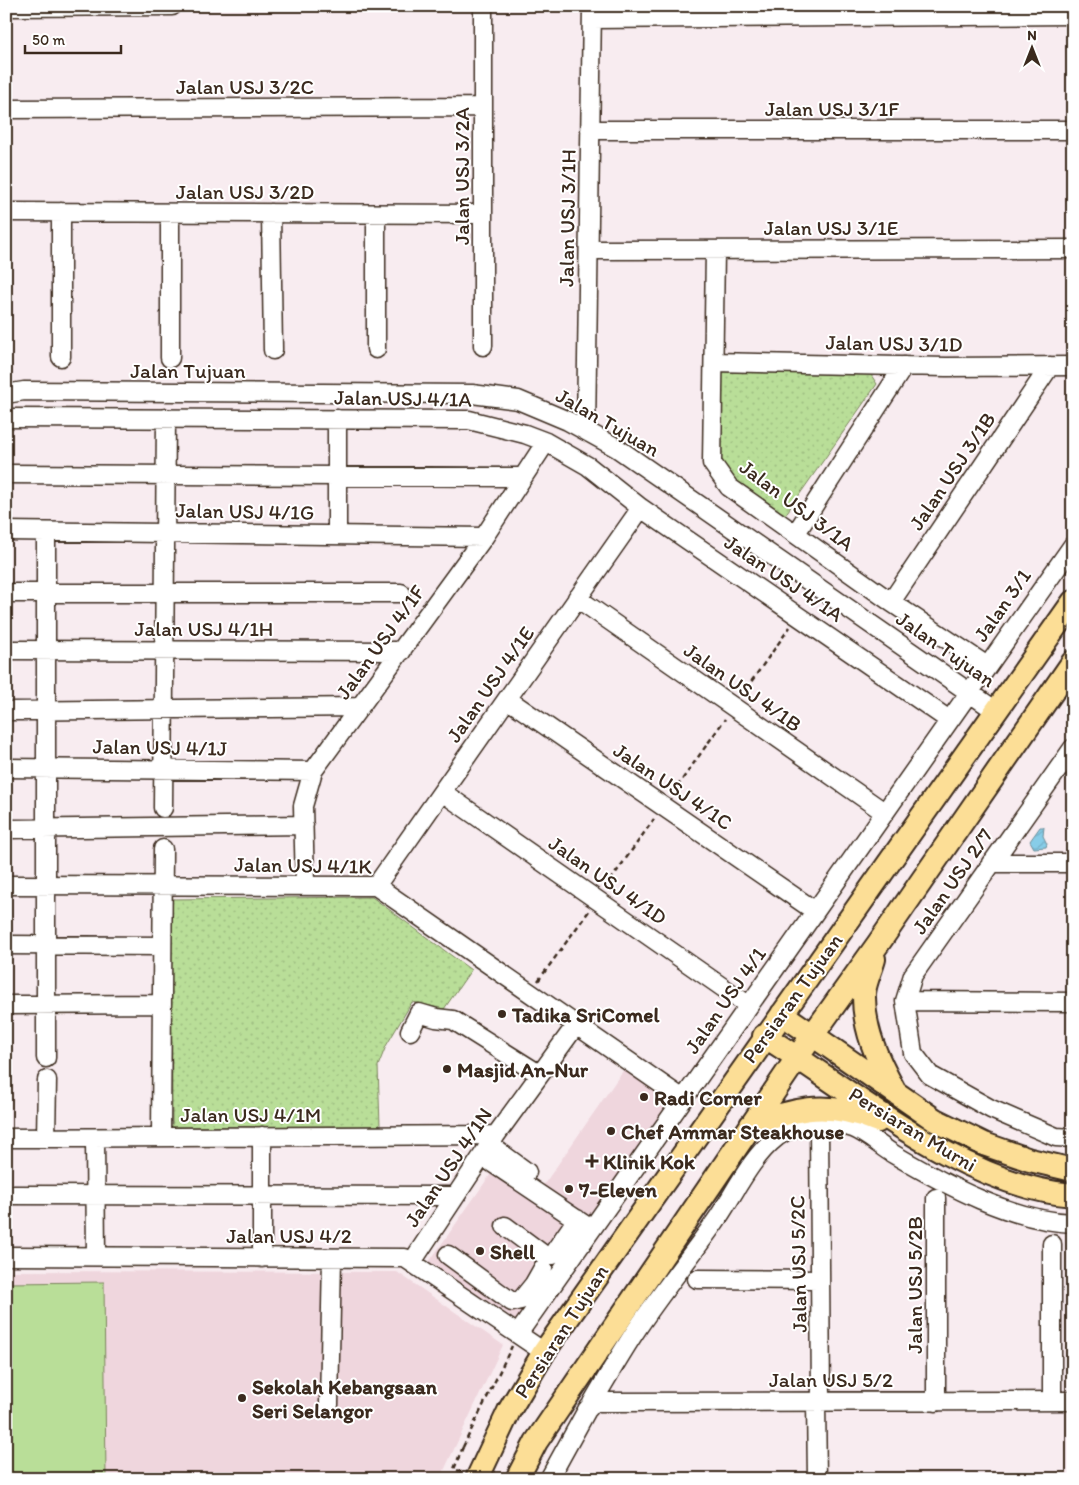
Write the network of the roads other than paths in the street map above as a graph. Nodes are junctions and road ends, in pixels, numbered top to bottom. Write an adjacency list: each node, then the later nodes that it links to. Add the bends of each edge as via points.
1 (172, 6): 3 (street)
2 (483, 6): 6 (street, Jalan USJ 3/2A)
3 (6, 7)
4 (592, 13): 5 (street); 8 (street, Jalan USJ 3/1H)
5 (1073, 15)
6 (483, 107): 7 (street, Jalan USJ 3/2C); 15 (street, Jalan USJ 3/2A)
7 (6, 109)
8 (590, 130): 9 (street, Jalan USJ 3/1F); 17 (street, Jalan USJ 3/1H)
9 (1073, 130)
10 (6, 212): 11 (street, Jalan USJ 3/2D)
11 (61, 212): 12 (street, Jalan USJ 3/2D); 22 (street)
12 (170, 213): 13 (street, Jalan USJ 3/2D); 23 (street)
13 (271, 213): 14 (street, Jalan USJ 3/2D); 21 (street)
14 (376, 214): 15 (street, Jalan USJ 3/2D); 20 (street)
15 (483, 214): 19 (street, Jalan USJ 3/2A)
16 (1073, 249): 18 (street, Jalan USJ 3/1E)
17 (589, 250): 18 (street, Jalan USJ 3/1E); 32 (street, Jalan USJ 3/1H)
18 (715, 250): 24 (street, Jalan USJ 3/1A)
19 (483, 346)
20 (376, 349)
21 (273, 350)
22 (61, 357)
23 (170, 358)
24 (714, 362): 25 (street, Jalan USJ 3/1D); 42 (street, Jalan USJ 3/1A, via 712,464 729,487)
25 (904, 366): 26 (street, Jalan USJ 3/1D); 42 (street)
26 (1050, 366): 27 (street, Jalan USJ 3/1D); 51 (street, Jalan USJ 3/1B)
27 (1073, 366)
28 (6, 394): 32 (street, Jalan Tujuan, via 24,391 472,394 518,400)
29 (6, 418): 30 (street, Jalan USJ 4/1A)
30 (166, 418): 31 (street, Jalan USJ 4/1A); 35 (street)
31 (337, 419): 33 (street, Jalan USJ 4/1A, via 470,420); 36 (street)
32 (586, 431): 59 (street, Jalan Tujuan, via 616,448)
33 (546, 442): 37 (street, Jalan USJ 4/1F); 38 (street, Jalan USJ 4/1A, via 588,466)
34 (6, 474): 35 (street)
35 (166, 475): 36 (street); 41 (street)
36 (337, 476): 37 (street); 43 (street)
37 (523, 477): 44 (street, Jalan USJ 4/1F)
38 (641, 508): 50 (street, Jalan USJ 4/1E); 66 (street, Jalan USJ 4/1A)
39 (6, 531): 40 (street, Jalan USJ 4/1G)
40 (46, 532): 41 (street, Jalan USJ 4/1G); 48 (street)
41 (165, 533): 43 (street, Jalan USJ 4/1G); 49 (street)
42 (796, 533): 51 (street, Jalan USJ 3/1A)
43 (337, 535): 44 (street, Jalan USJ 4/1G)
44 (484, 537): 56 (street, Jalan USJ 4/1F)
45 (1073, 545): 58 (street, Jalan 3/1)
46 (400, 592): 49 (street)
47 (6, 593): 48 (street)
48 (46, 593): 49 (street); 54 (street)
49 (165, 593): 55 (street)
50 (577, 598): 60 (street, Jalan USJ 4/1E); 74 (street, Jalan USJ 4/1B)
51 (891, 602): 58 (street, Jalan USJ 3/1A)
52 (1073, 602): 65 (main road, Persiaran Tujuan)
53 (6, 650): 54 (street, Jalan USJ 4/1H)
54 (46, 650): 55 (street, Jalan USJ 4/1H); 63 (street)
55 (165, 650): 56 (street, Jalan USJ 4/1H); 62 (street)
56 (402, 651): 61 (street, Jalan USJ 4/1F)
57 (1073, 662): 87 (main road, Persiaran Tujuan)
58 (987, 666): 59 (street, Jalan 3/1)
59 (968, 692): 65 (street, Jalan Tujuan); 66 (street, Jalan USJ 4/1)
60 (507, 699): 72 (street, Jalan USJ 4/1E); 86 (street, Jalan USJ 4/1C)
61 (360, 707): 62 (street); 71 (street, Jalan USJ 4/1F)
62 (164, 709): 63 (street); 70 (street)
63 (46, 710): 64 (street); 69 (street)
64 (6, 711)
65 (996, 711): 97 (main road, Persiaran Tujuan)
66 (949, 720): 74 (street, Jalan USJ 4/1)
67 (1073, 748): 79 (street, Jalan USJ 2/7)
68 (6, 768): 69 (street, Jalan USJ 4/1J)
69 (46, 769): 70 (street, Jalan USJ 4/1J); 76 (street)
70 (164, 770): 71 (street, Jalan USJ 4/1J); 73 (street)
71 (313, 771): 75 (street, Jalan USJ 4/1F, via 303,806)
72 (442, 792): 85 (street, Jalan USJ 4/1E); 96 (street, Jalan USJ 4/1D)
73 (163, 808)
74 (884, 812): 86 (street, Jalan USJ 4/1)
75 (304, 825): 76 (street); 84 (street, Jalan USJ 4/1F)
76 (46, 828): 77 (street); 82 (street)
77 (6, 829)
78 (163, 848): 83 (street)
79 (991, 863): 80 (street); 91 (street, Jalan USJ 2/7, via 913,975)
80 (1073, 863)
81 (6, 885): 82 (street, Jalan USJ 4/1K)
82 (46, 885): 83 (street, Jalan USJ 4/1K); 89 (street)
83 (163, 885): 84 (street, Jalan USJ 4/1K); 90 (street)
84 (305, 885): 85 (street, Jalan USJ 4/1K)
85 (376, 886): 98 (street, Jalan USJ 4/1K)
86 (815, 911): 96 (street, Jalan USJ 4/1)
87 (878, 944): 101 (main road, Persiaran Tujuan); 106 (main road, via 864,992 866,1025 877,1059)
88 (6, 945): 89 (street)
89 (46, 945): 90 (street); 95 (street)
90 (162, 946): 93 (street)
91 (905, 1001): 92 (street); 116 (street, Jalan USJ 2/7, via 914,1052 930,1075 991,1109 1056,1137)
92 (1073, 1002)
93 (162, 1004): 95 (street); 111 (street)
94 (6, 1005): 95 (street)
95 (46, 1005): 103 (street)
96 (748, 1006): 107 (street, Jalan USJ 4/1)
97 (782, 1014): 100 (main road, Persiaran Tujuan); 101 (main road, Persiaran Murni)
98 (576, 1025): 104 (street, Jalan USJ 4/1N); 107 (street, Jalan USJ 4/1K)
99 (410, 1031): 104 (street, via 419,1013 452,1020)
100 (764, 1036): 102 (main road, Persiaran Murni); 140 (main road, Persiaran Tujuan)
101 (812, 1036): 102 (main road, Persiaran Tujuan); 106 (main road, Persiaran Murni)
102 (798, 1057): 108 (main road, Persiaran Tujuan); 112 (main road, Persiaran Murni)
103 (46, 1058)
104 (539, 1074): 117 (street, Jalan USJ 4/1N)
105 (47, 1080): 114 (street)
106 (896, 1094): 118 (main road, Persiaran Murni, via 935,1120 984,1144)
107 (683, 1099): 126 (street, Jalan USJ 4/1)
108 (751, 1125): 112 (main road, via 786,1112 820,1108 854,1111); 148 (main road, Persiaran Tujuan, via 536,1442)
109 (819, 1125): 125 (street, via 838,1124 854,1128 940,1181 1011,1210 1054,1222); 137 (street, Jalan USJ 5/2C); 145 (street, via 793,1129 777,1136 756,1161 634,1332)
110 (262, 1136): 111 (street, Jalan USJ 4/1M); 117 (street, Jalan USJ 4/1M); 122 (street)
111 (161, 1137): 115 (street, Jalan USJ 4/1M)
112 (918, 1137): 121 (main road, Persiaran Murni, via 952,1157 996,1176)
113 (6, 1138): 114 (street, Jalan USJ 4/1M)
114 (46, 1138): 115 (street, Jalan USJ 4/1M)
115 (95, 1138): 120 (street)
116 (1073, 1138)
117 (489, 1146): 123 (street, Jalan USJ 4/1N); 126 (street)
118 (1073, 1170)
119 (6, 1195): 120 (street)
120 (96, 1195): 122 (street); 131 (street)
121 (1073, 1195)
122 (262, 1196): 123 (street); 132 (street)
123 (455, 1196): 134 (street, Jalan USJ 4/1N)
124 (936, 1198): 144 (street, Jalan USJ 5/2B)
125 (1073, 1223)
126 (588, 1224): 127 (street, via 552,1255 544,1255); 138 (street, Jalan USJ 4/1)
127 (505, 1226)
128 (1052, 1244): 141 (street)
129 (448, 1255): 138 (street, via 512,1302)
130 (6, 1256): 131 (street, Jalan USJ 4/2)
131 (96, 1256): 132 (street, Jalan USJ 4/2)
132 (262, 1258): 133 (street, Jalan USJ 4/2)
133 (332, 1258): 134 (street, Jalan USJ 4/2, via 405,1258); 146 (street)
134 (412, 1262): 139 (street, Jalan USJ 4/2)
135 (543, 1268): 138 (street)
136 (697, 1279): 137 (street)
137 (820, 1280): 143 (street, Jalan USJ 5/2C)
138 (540, 1289): 139 (street, Jalan USJ 4/1)
139 (518, 1334): 140 (street, Jalan USJ 4/2)
140 (544, 1352): 147 (main road, Persiaran Tujuan, via 509,1411)
141 (1052, 1401): 142 (street, Jalan USJ 5/2); 144 (street, Jalan USJ 5/2)
142 (1073, 1401)
143 (819, 1402): 144 (street, Jalan USJ 5/2); 145 (street, Jalan USJ 5/2); 150 (street, Jalan USJ 5/2C)
144 (936, 1402)
145 (591, 1404): 149 (street)
146 (329, 1405)
147 (477, 1479)
148 (517, 1479)
149 (549, 1479)
150 (817, 1479)

